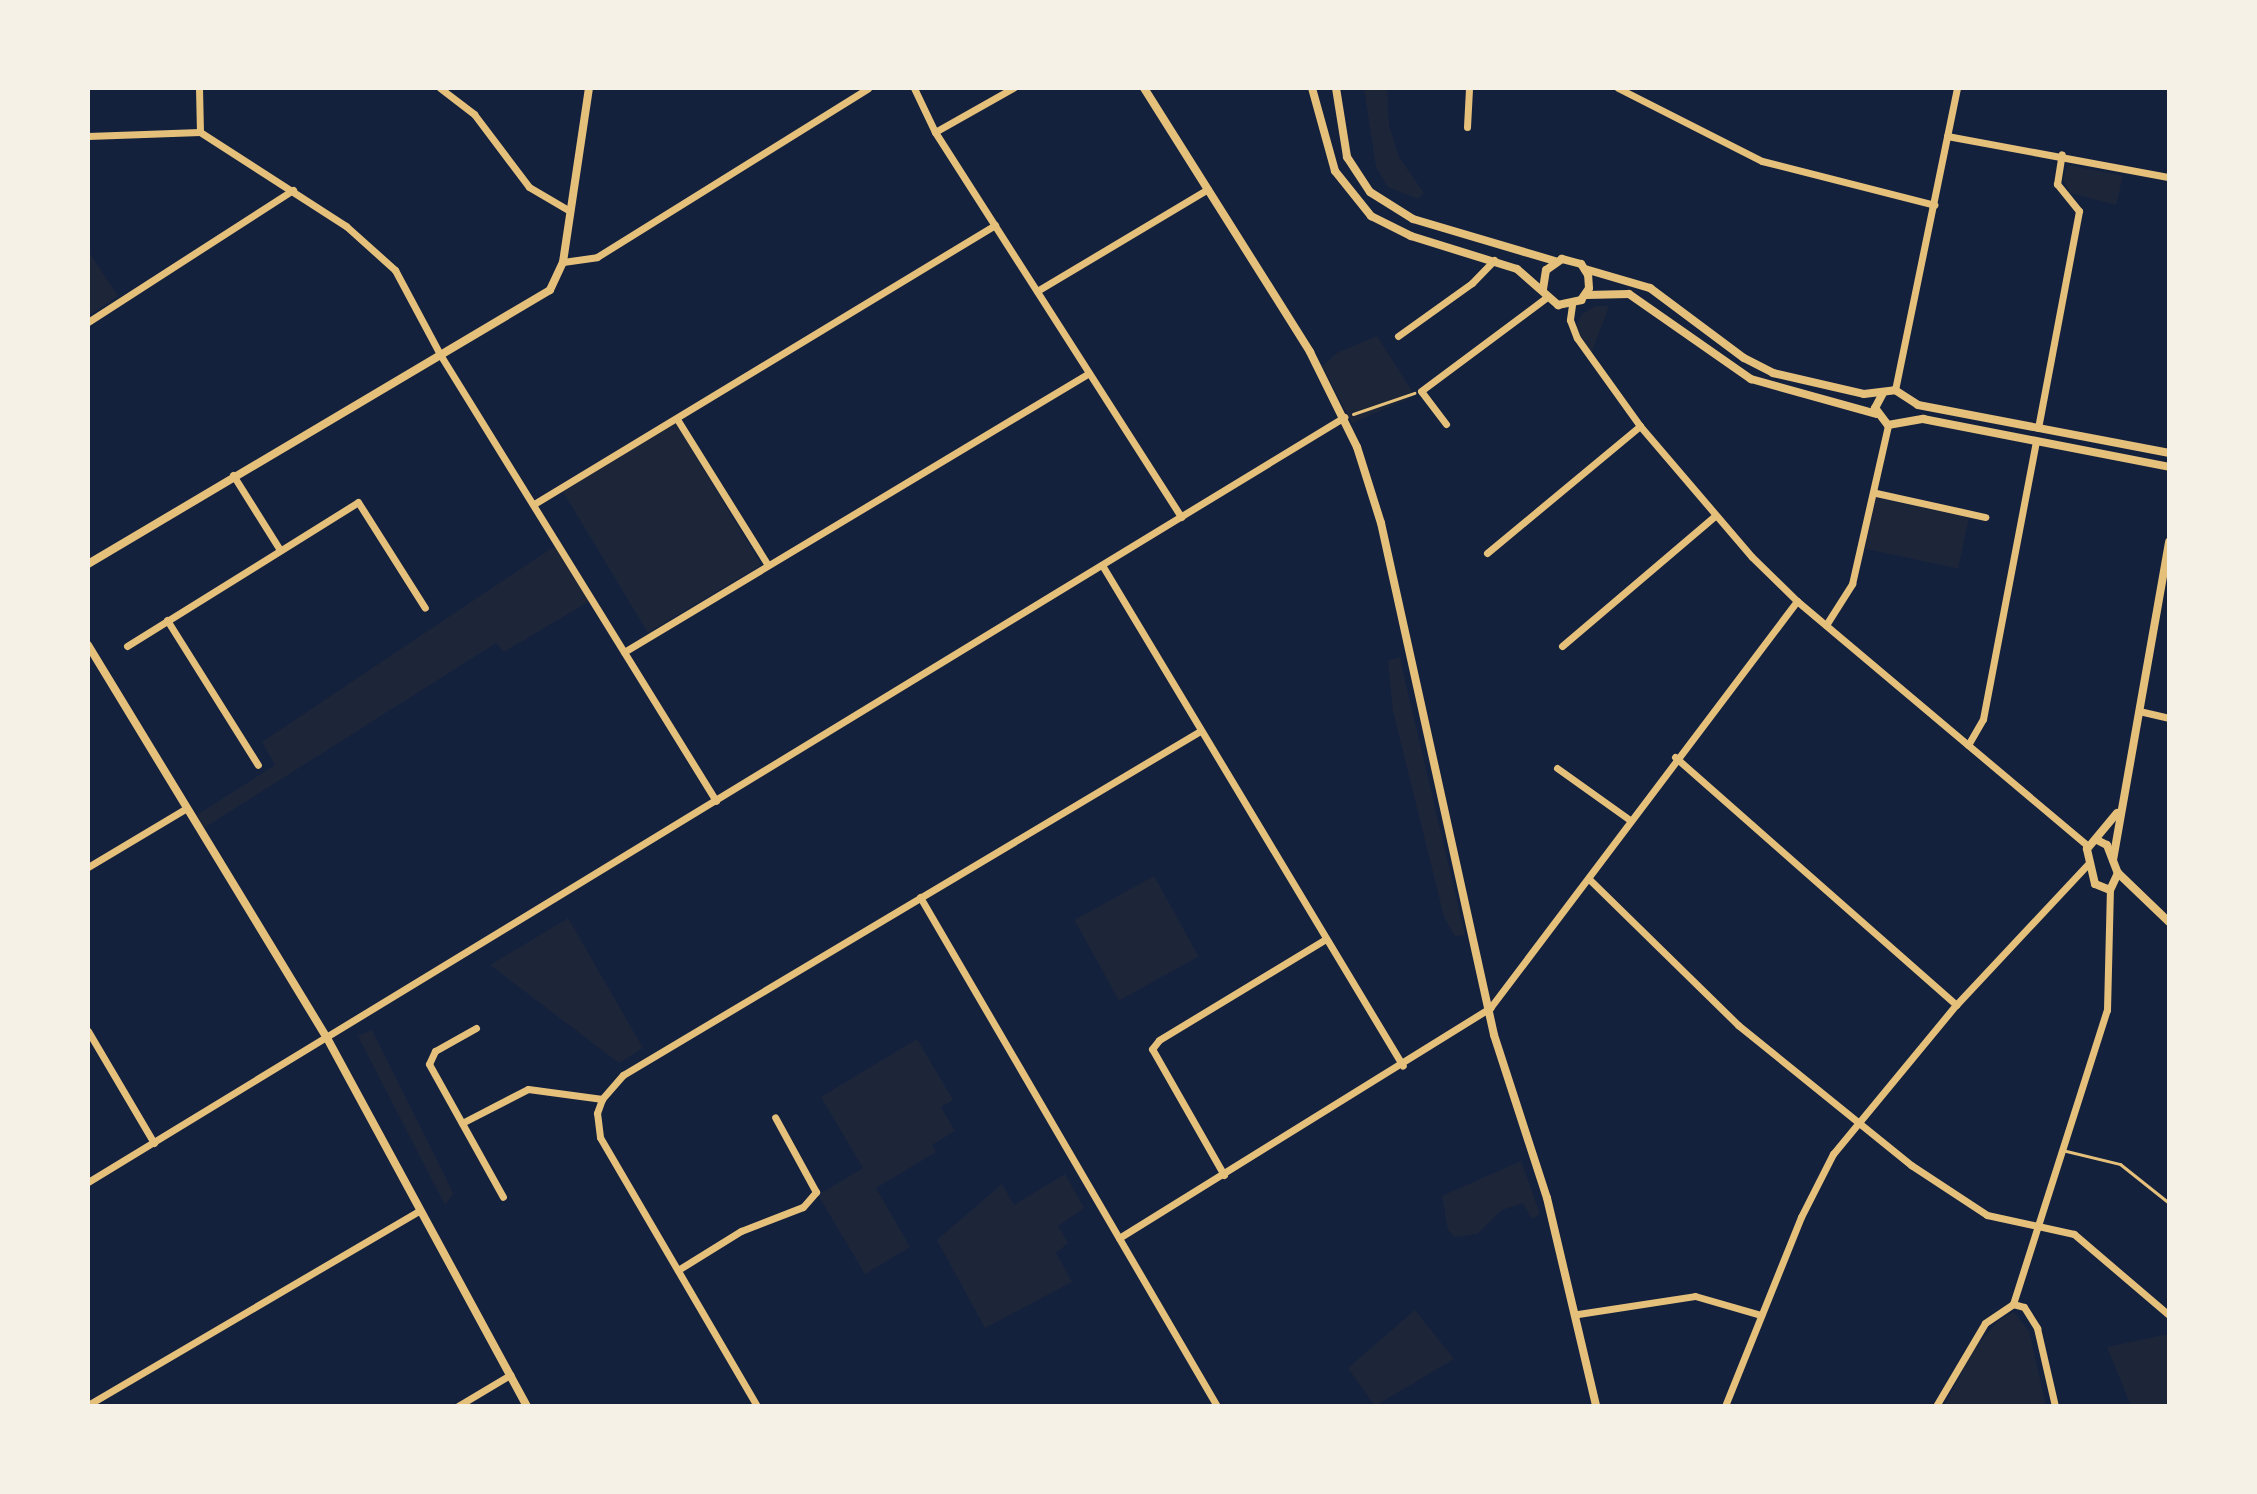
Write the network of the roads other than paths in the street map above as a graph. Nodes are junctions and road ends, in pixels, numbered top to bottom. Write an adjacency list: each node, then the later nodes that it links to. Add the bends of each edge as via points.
1 (199, 88): 14 (street)
2 (440, 88): 23 (street, via 474,114 529,187)
3 (589, 88): 23 (street)
4 (868, 88): 27 (street, via 597,257)
5 (914, 88): 15 (street)
6 (1013, 88): 15 (street)
7 (1144, 88): 20 (street)
8 (1312, 88): 25 (street, via 1330,158 1361,207 1395,229)
9 (1336, 88): 26 (street, via 1347,157 1370,192 1413,219)
10 (1469, 88): 13 (street)
11 (1618, 88): 22 (street, via 1783,169)
12 (1957, 88): 17 (street)
13 (1467, 127)
14 (200, 132): 16 (street); 21 (street)
15 (935, 132): 24 (street)
16 (88, 136)
17 (1947, 136): 18 (street); 22 (street)
18 (2062, 154): 19 (street); 47 (street, via 2057,184 2079,211)
19 (2169, 177)
20 (1208, 189): 29 (street); 41 (street, via 1310,352)
21 (293, 190): 33 (street); 35 (street, via 373,247 395,270)
22 (1934, 205): 37 (street)
23 (568, 210): 27 (street)
24 (995, 225): 29 (street); 42 (street)
25 (1494, 260): 30 (street, via 1525,273); 34 (street, via 1472,283)
26 (1556, 261): 28 (street, via 1575,260); 30 (street, via 1543,275)
27 (563, 262): 35 (street, via 542,296)
28 (1585, 269): 31 (street); 38 (street, via 1650,288 1744,358 1773,373 1864,394)
29 (1037, 291): 36 (street)
30 (1545, 293): 32 (street, via 1558,305); 44 (street, via 1421,391)
31 (1586, 295): 32 (street); 40 (street, via 1629,294 1751,379)
32 (1572, 305): 46 (street, via 1570,320 1577,338)
33 (88, 322)
34 (1398, 336)
35 (441, 356): 51 (street); 53 (street)
36 (1089, 373): 55 (street); 61 (street)
37 (1895, 390): 38 (street); 39 (street)
38 (1883, 393): 40 (street)
39 (1909, 399): 43 (street); 47 (street)
40 (1876, 414): 45 (street)
41 (1344, 417): 55 (street); 94 (street, via 1381,523)
42 (677, 419): 53 (street); 61 (street)
43 (1905, 421): 45 (street); 48 (street, via 1923,419)
44 (1446, 424)
45 (1888, 425): 52 (street)
46 (1640, 426): 54 (street); 59 (street)
47 (2038, 428): 49 (street)
48 (2036, 441): 50 (street); 74 (street, via 1983,719)
49 (2169, 453)
50 (2169, 467)
51 (233, 475): 58 (street); 60 (street)
52 (1876, 493): 56 (street); 66 (street, via 1852,584)
53 (534, 504): 70 (street)
54 (1715, 516): 63 (street); 69 (street)
55 (1181, 517): 62 (street)
56 (1985, 517)
57 (2169, 542): 71 (street)
58 (280, 550): 64 (street, via 358,502); 65 (street)
59 (1487, 553)
60 (88, 564)
61 (768, 565): 70 (street)
62 (1102, 565): 73 (street); 78 (street)
63 (1797, 601): 66 (street); 75 (street)
64 (425, 608)
65 (167, 620): 68 (street); 76 (street)
66 (1826, 625): 74 (street)
67 (88, 645): 79 (street)
68 (127, 646)
69 (1562, 646)
70 (624, 652): 78 (street)
71 (2139, 711): 72 (street); 80 (street)
72 (2169, 718)
73 (1200, 731): 90 (street); 92 (street)
74 (1968, 745): 83 (street)
75 (1675, 757): 81 (street); 93 (street)
76 (258, 765)
77 (1557, 768): 81 (street)
78 (716, 801): 97 (street)
79 (187, 808): 86 (street); 97 (street)
80 (2119, 809): 82 (street); 84 (street)
81 (1630, 820): 88 (street)
82 (2097, 840): 83 (street); 84 (street, via 2107,845)
83 (2088, 846): 85 (street)
84 (2113, 860): 87 (street)
85 (2089, 863): 89 (street, via 2095,884); 93 (street)
86 (88, 867)
87 (2118, 873): 89 (street); 91 (street)
88 (1589, 879): 94 (street); 102 (street, via 1738,1025)
89 (2110, 890): 104 (street, via 2107,1010)
90 (920, 897): 99 (street, via 623,1075); 111 (street)
91 (2169, 922)
92 (1326, 939): 98 (street); 105 (street, via 1152,1049)
93 (1956, 1005): 102 (street)
94 (1490, 1008): 98 (street); 114 (street)
95 (476, 1028): 101 (street, via 435,1051 429,1061)
96 (88, 1031): 103 (street)
97 (327, 1038): 103 (street); 109 (street)
98 (1403, 1066): 105 (street)
99 (602, 1099): 101 (street, via 528,1089); 112 (street, via 597,1113 600,1137)
100 (775, 1117): 112 (street, via 816,1192 803,1207 741,1231)
101 (462, 1123): 107 (street)
102 (1856, 1123): 110 (street, via 1987,1215); 115 (street, via 1817,1181)
103 (154, 1143): 106 (street)
104 (2062, 1150): 108 (lane, via 2120,1164); 110 (street)
105 (1224, 1175): 111 (street)
106 (88, 1182)
107 (503, 1197)
108 (2169, 1203)
109 (420, 1210): 117 (street); 118 (street)
110 (2034, 1225): 113 (street); 116 (street, via 2056,1226 2092,1245)
111 (1119, 1238): 122 (street)
112 (678, 1270): 121 (street)
113 (2013, 1304): 125 (street, via 1985,1323); 126 (street, via 2024,1307 2037,1328)
114 (1578, 1314): 115 (street, via 1695,1296); 123 (street)
115 (1761, 1315): 124 (street)
116 (2169, 1315)
117 (510, 1375): 119 (street); 120 (street)
118 (88, 1405)
119 (458, 1406)
120 (527, 1406)
121 (757, 1406)
122 (1217, 1406)
123 (1596, 1406)
124 (1725, 1406)
125 (1936, 1406)
126 (2055, 1406)

